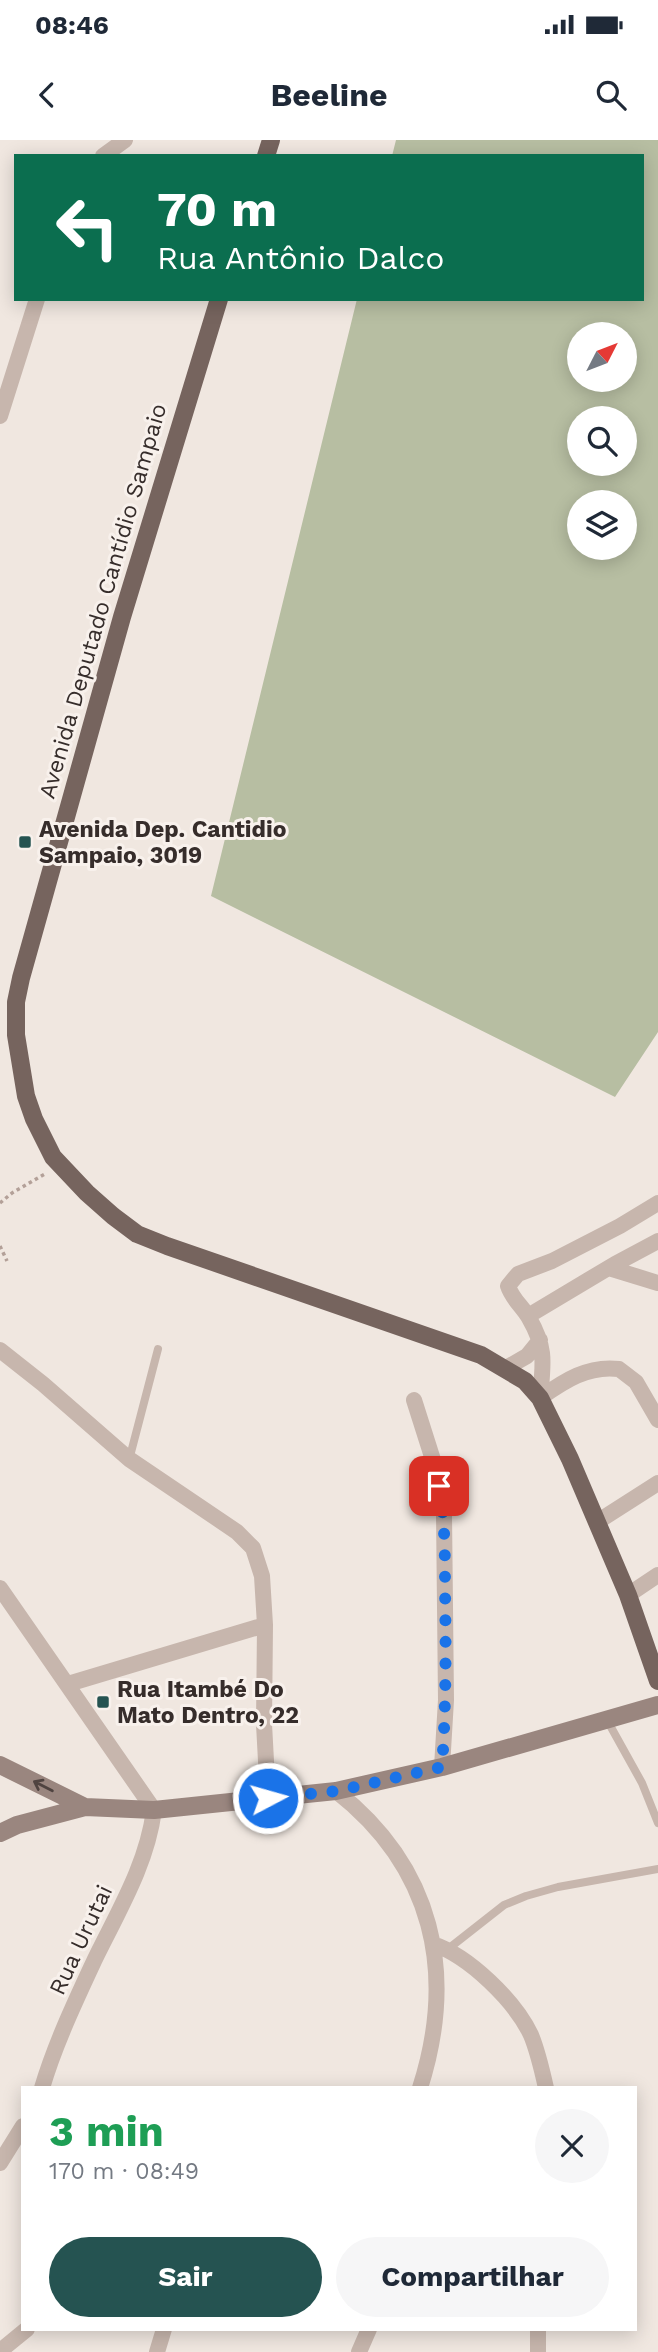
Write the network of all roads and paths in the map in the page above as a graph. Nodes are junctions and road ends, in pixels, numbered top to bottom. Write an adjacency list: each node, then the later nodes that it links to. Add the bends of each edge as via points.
1 (125, 140): 2 (street)
2 (106, 154)
3 (36, 301): 5 (street)
4 (218, 301): 6 (main road, Avenida Deputado Cantídio Sampaio, via 122,617 16,1002 23,1086 44,1142)
5 (0, 416)
6 (61, 1165): 7 (path); 18 (main road, Avenida Deputado Cantídio Sampaio, via 137,1234 481,1355)
7 (0, 1203)
8 (658, 1203): 14 (street, Avenida Deputado Cantídio Sampaio, via 552,1261 518,1274 508,1286)
9 (658, 1241): 12 (street)
10 (0, 1246): 11 (path)
11 (7, 1261)
12 (609, 1268): 13 (street); 14 (street)
13 (658, 1283)
14 (528, 1317): 15 (street, Avenida Deputado Cantídio Sampaio)
15 (540, 1340): 18 (street, via 527,1356); 19 (street, Avenida Deputado Cantídio Sampaio, via 544,1352)
16 (158, 1349): 22 (lane)
17 (0, 1350): 22 (street)
18 (506, 1368): 19 (main road, Avenida Deputado Cantídio Sampaio)
19 (540, 1398): 21 (street, via 569,1378 619,1369 636,1382); 24 (main road, Avenida Deputado Cantídio Sampaio)
20 (414, 1400): 35 (street, via 444,1513)
21 (658, 1420)
22 (130, 1460): 29 (street, via 246,1539 262,1576)
23 (658, 1483): 24 (street)
24 (597, 1522): 27 (main road, Avenida Deputado Cantídio Sampaio)
25 (658, 1575): 27 (street)
26 (0, 1588): 28 (street)
27 (628, 1595): 30 (main road, Avenida Deputado Cantídio Sampaio)
28 (6, 1604): 31 (street)
29 (265, 1625): 31 (street); 37 (street)
30 (658, 1681)
31 (68, 1684): 39 (street)
32 (658, 1705): 33 (street)
33 (607, 1720): 35 (street); 40 (lane)
34 (0, 1765): 38 (street, one-way to 34)
35 (442, 1767): 36 (street)
36 (337, 1791): 37 (street); 43 (street, via 367,1817 404,1867)
37 (268, 1798): 39 (street)
38 (85, 1807): 39 (street); 41 (street)
39 (155, 1810): 44 (street, Rua Urutai, via 129,1892 95,1958)
40 (658, 1823)
41 (0, 1833)
42 (658, 1869): 43 (lane, via 526,1896 503,1905)
43 (440, 1946): 45 (street, via 434,2030); 46 (street, via 467,1962 508,2001 535,2047)
44 (43, 2086)
45 (420, 2086)
46 (545, 2086)
47 (21, 2129): 48 (street)
48 (0, 2163)
49 (25, 2331): 53 (street)
50 (162, 2331): 54 (street)
51 (368, 2331): 55 (street)
52 (538, 2331): 56 (street)
53 (0, 2351)
54 (157, 2352)
55 (359, 2352)
56 (538, 2352)

